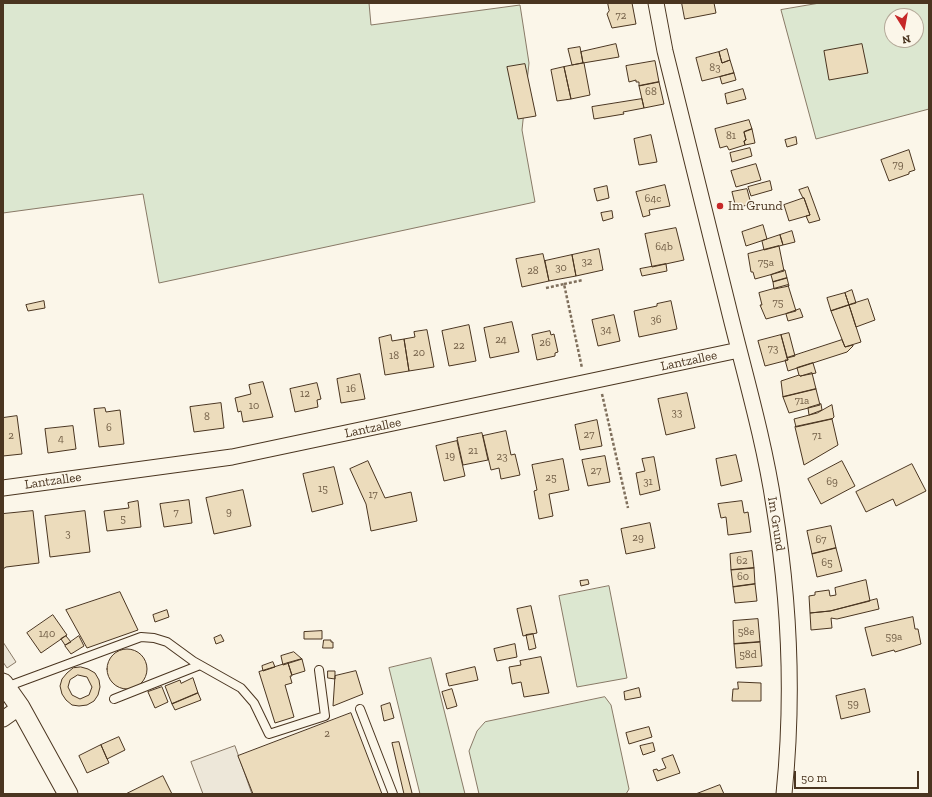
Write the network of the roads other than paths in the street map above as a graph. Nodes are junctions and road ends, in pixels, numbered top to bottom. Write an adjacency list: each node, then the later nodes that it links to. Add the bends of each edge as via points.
1 (656, 3): 2 (street, Im Grund, via 664,51)
2 (739, 350): 3 (street, Lantzallee, via 232,457); 13 (street, Im Grund, via 774,504 785,581 790,656 788,753)
3 (3, 488)
4 (200, 664): 5 (lane, via 241,688 254,703 269,734 326,716); 6 (lane, via 167,642 141,637); 7 (lane)
5 (319, 670)
6 (4, 685): 8 (street)
7 (114, 699)
8 (20, 707): 10 (street); 11 (street)
9 (360, 709): 12 (lane)
10 (3, 718)
11 (68, 794)
12 (393, 794)
13 (784, 794)

